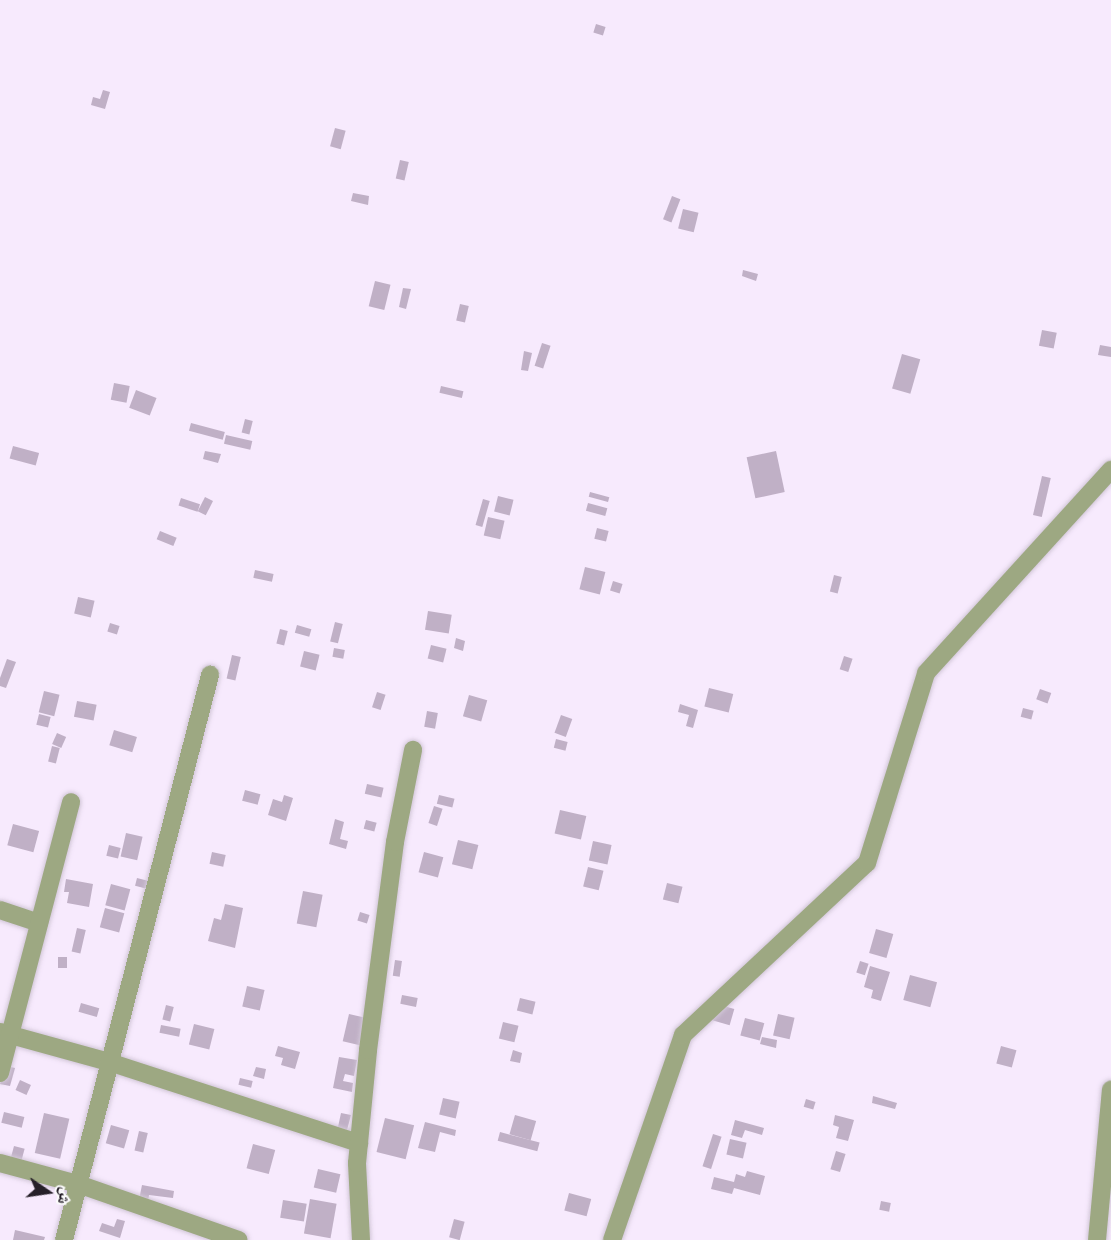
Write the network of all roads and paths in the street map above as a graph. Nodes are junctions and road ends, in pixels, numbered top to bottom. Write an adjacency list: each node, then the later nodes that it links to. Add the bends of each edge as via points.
1 (1111, 470): 17 (street, via 926,673 867,863 682,1035)
2 (210, 675): 8 (street)
3 (413, 750): 11 (street, via 394,842)
4 (71, 802): 6 (street)
5 (0, 910): 6 (street)
6 (39, 923): 7 (street)
7 (5, 1033): 8 (street); 9 (street)
8 (110, 1062): 11 (street); 13 (street)
9 (0, 1073)
10 (1111, 1090): 18 (street)
11 (359, 1143): 16 (street)
12 (0, 1163): 13 (street)
13 (78, 1184): 14 (street); 15 (street)
14 (63, 1240)
15 (239, 1240)
16 (361, 1240)
17 (612, 1240)
18 (1097, 1240)

